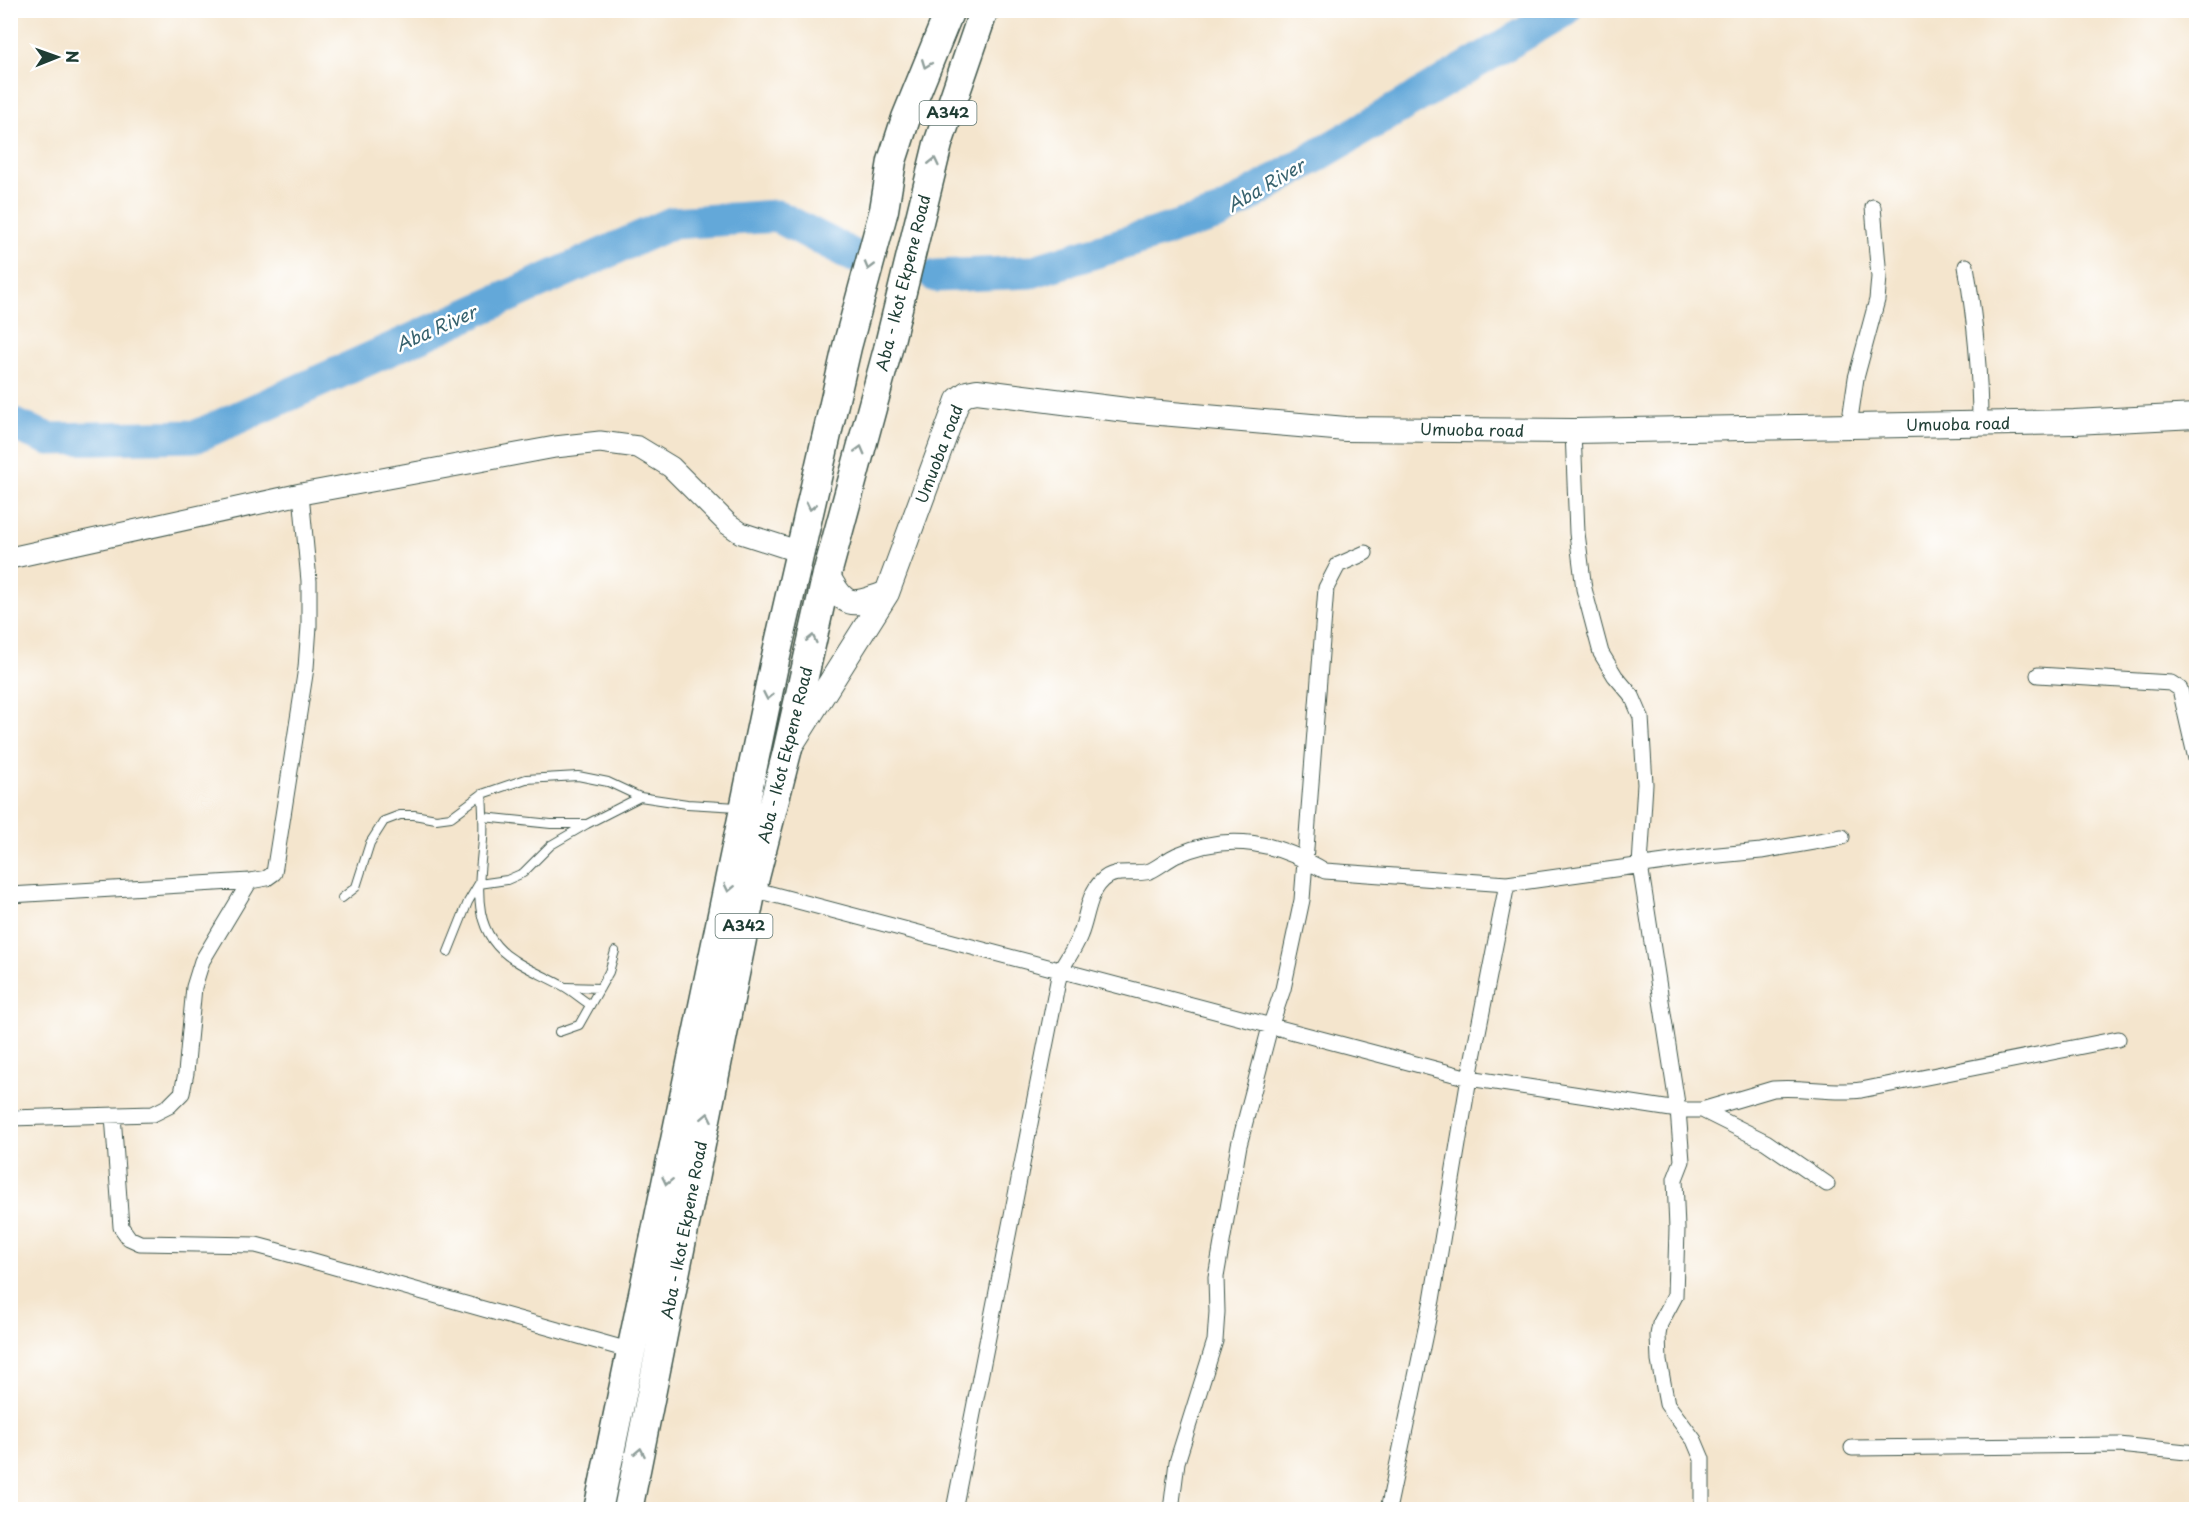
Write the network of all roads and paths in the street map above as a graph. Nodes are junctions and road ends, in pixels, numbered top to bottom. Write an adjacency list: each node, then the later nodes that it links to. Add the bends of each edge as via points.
1 (950, 10): 10 (highway, Aba - Ikot Ekpene Road / A342, one-way to 10, via 892,160 884,210 847,347)
2 (984, 10): 13 (highway, Aba - Ikot Ekpene Road / A342, one-way to 2, via 938,144)
3 (1874, 207): 7 (street, via 1877,300 1856,378)
4 (1966, 266): 6 (street, via 1980,380)
5 (2196, 416): 6 (main road, Umuoba road)
6 (1980, 424): 7 (main road, Umuoba road)
7 (1849, 426): 8 (main road, Umuoba road)
8 (1573, 431): 14 (main road, Umuoba road, via 1346,429 967,393 958,400); 25 (street, via 1577,533 1584,589 1601,653 1632,696 1641,717 1645,784)
9 (301, 494): 10 (street, via 600,442 638,447 671,467 728,524); 12 (street); 26 (street, via 309,581 306,668 274,873)
10 (800, 552): 20 (highway, Aba - Ikot Ekpene Road / A342, one-way to 20)
11 (1365, 554): 24 (street, via 1338,566 1326,588)
12 (10, 558)
13 (827, 574): 14 (main road, via 836,591 852,603); 16 (highway, Aba - Ikot Ekpene Road / A342, one-way to 13)
14 (887, 593): 16 (main road, Umuoba road)
15 (2038, 675): 17 (street, via 2171,682 2180,689)
16 (787, 752): 29 (highway, Aba - Ikot Ekpene Road / A342)
17 (2196, 759)
18 (482, 794): 19 (lane, via 526,780 578,776 608,782); 21 (lane); 31 (lane, via 451,818 414,814 384,821 370,843 356,887)
19 (640, 797): 20 (lane); 22 (lane)
20 (746, 808): 47 (highway, Aba - Ikot Ekpene Road / A342, one-way to 47)
21 (483, 817): 22 (lane); 27 (lane)
22 (586, 824): 27 (lane, via 551,845 523,873)
23 (1842, 837): 25 (street)
24 (1306, 860): 28 (street, via 1325,871); 34 (street, via 1258,843 1236,840 1176,855 1150,870 1117,872 1095,888 1079,938); 38 (street, via 1302,900 1283,989)
25 (1640, 865): 28 (street); 42 (street)
26 (250, 881): 30 (street); 44 (street, via 202,961 194,987 182,1093 153,1114)
27 (479, 884): 33 (lane); 35 (lane, via 479,905 486,930 497,947)
28 (1507, 884): 41 (street)
29 (752, 889): 34 (street); 51 (highway, Aba - Ikot Ekpene Road / A342, one-way to 29)
30 (10, 895)
31 (342, 898)
32 (615, 951): 36 (lane)
33 (448, 952)
34 (1060, 971): 38 (street); 52 (street)
35 (565, 987): 36 (lane); 37 (lane)
36 (600, 988): 37 (lane)
37 (589, 1004): 39 (lane, via 579,1025)
38 (1270, 1027): 41 (street); 53 (street, via 1239,1145 1216,1277 1215,1341 1177,1462)
39 (559, 1032)
40 (2118, 1039): 43 (street, via 1861,1090 1773,1089)
41 (1469, 1078): 42 (street); 54 (street, via 1432,1299)
42 (1678, 1110): 43 (street); 55 (street, via 1682,1161 1675,1179 1675,1296 1660,1324 1659,1361 1667,1404 1694,1440 1702,1460)
43 (1702, 1110): 46 (street, via 1766,1142)
44 (112, 1115): 45 (street); 47 (street, via 121,1227 129,1238 140,1243 271,1248)
45 (10, 1118)
46 (1827, 1184)
47 (632, 1351): 50 (highway, Aba - Ikot Ekpene Road / A342)
48 (1852, 1448): 49 (street, via 2119,1445)
49 (2196, 1453)
50 (598, 1509)
51 (628, 1509)
52 (954, 1509)
53 (1171, 1509)
54 (1388, 1509)
55 (1702, 1509)

